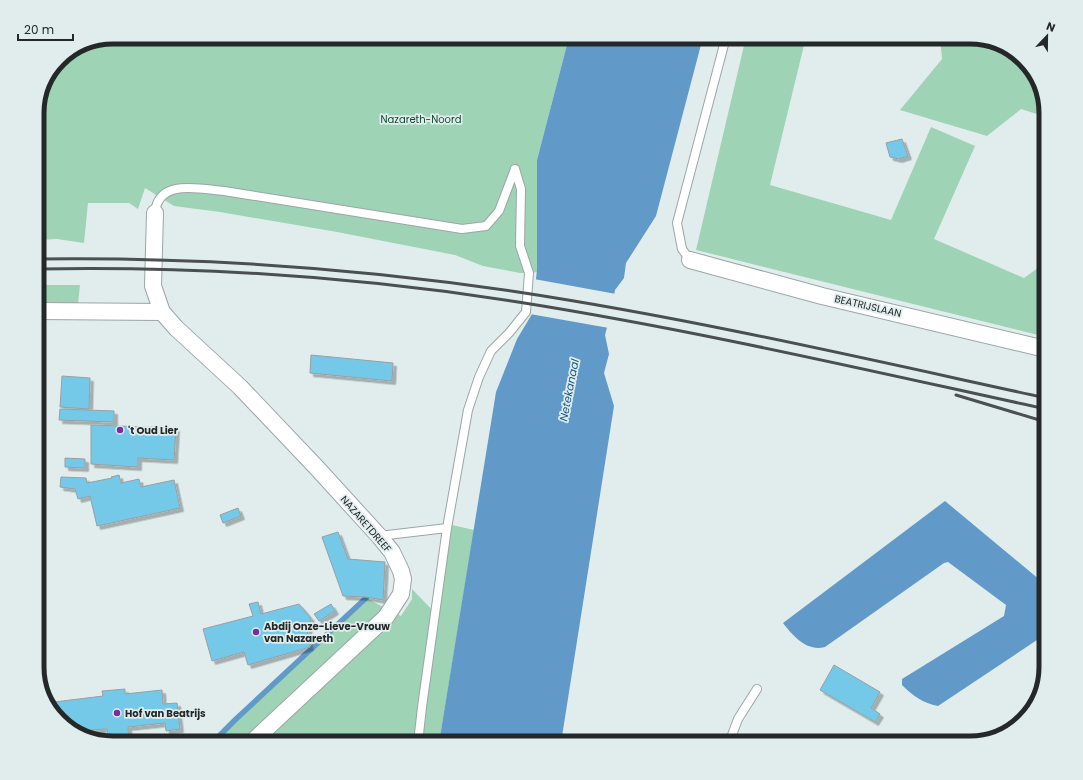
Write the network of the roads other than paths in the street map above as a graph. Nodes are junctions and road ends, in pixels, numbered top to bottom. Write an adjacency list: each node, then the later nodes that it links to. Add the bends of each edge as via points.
1 (724, 44): 3 (lane, via 677,223 682,249)
2 (155, 213): 5 (street, via 153,286); 7 (lane, via 160,196 173,190 189,188 224,191 462,229 486,226 500,211 515,169 521,189 520,246 529,273 526,312 491,351 479,377 468,410)
3 (690, 260): 6 (street, BEATRIJSLAAN, via 822,296)
4 (44, 311): 5 (street)
5 (162, 312): 8 (street, NAZARETDREEF, via 240,387)
6 (1039, 347)
7 (447, 528): 8 (lane); 11 (lane)
8 (379, 536): 10 (street, NAZARETDREEF, via 392,552 401,571 401,594 386,616)
9 (757, 689): 12 (lane, via 738,719)
10 (258, 736)
11 (419, 736)
12 (732, 736)

